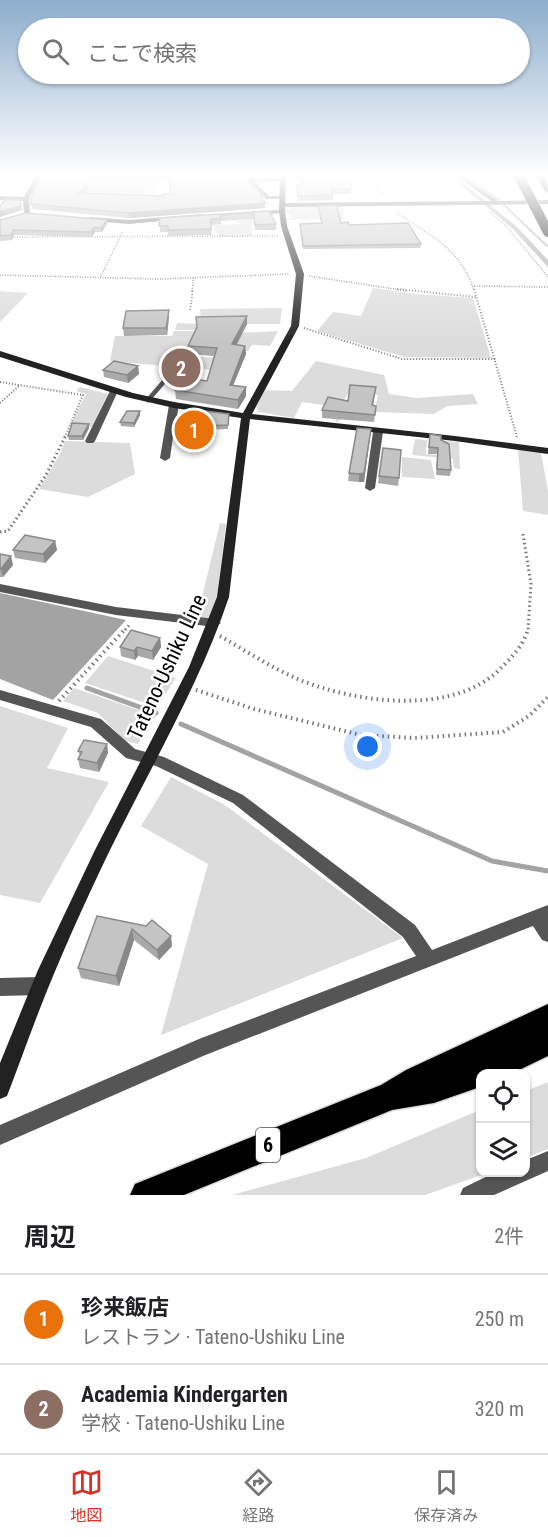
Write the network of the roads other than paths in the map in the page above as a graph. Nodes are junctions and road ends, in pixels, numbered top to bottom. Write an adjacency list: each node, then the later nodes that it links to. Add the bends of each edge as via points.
1 (286, 232): 7 (main road, Tateno-Ushiku Line, via 300,274 295,325)
2 (0, 354): 4 (main road)
3 (167, 378): 5 (lane)
4 (114, 391): 5 (main road); 11 (street)
5 (148, 400): 6 (main road)
6 (174, 405): 7 (main road); 9 (street)
7 (246, 416): 8 (main road); 16 (main road, Tateno-Ushiku Line, via 223,597)
8 (378, 432): 12 (main road); 14 (street)
9 (169, 434): 10 (street); 13 (street)
10 (211, 436)
11 (90, 441)
12 (548, 451)
13 (165, 458)
14 (370, 488)
15 (0, 588): 16 (street)
16 (213, 627): 18 (main road, Tateno-Ushiku Line)
17 (0, 695): 18 (street, via 96,723 131,754)
18 (148, 758): 21 (street, via 238,800 409,931); 22 (main road, Tateno-Ushiku Line)
19 (542, 915): 20 (street); 21 (street)
20 (548, 934)
21 (428, 959): 28 (street, via 199,1048)
22 (39, 986): 23 (street); 26 (main road, Tateno-Ushiku Line)
23 (0, 987)
24 (548, 1018): 27 (highway, 6, via 416,1080)
25 (548, 1042): 27 (highway, 6, via 423,1094)
26 (1, 1084)
27 (392, 1096): 32 (highway, 6)
28 (0, 1135)
29 (548, 1161): 30 (street)
30 (530, 1168)
31 (512, 1177): 33 (street)
32 (146, 1195)
33 (470, 1195)

